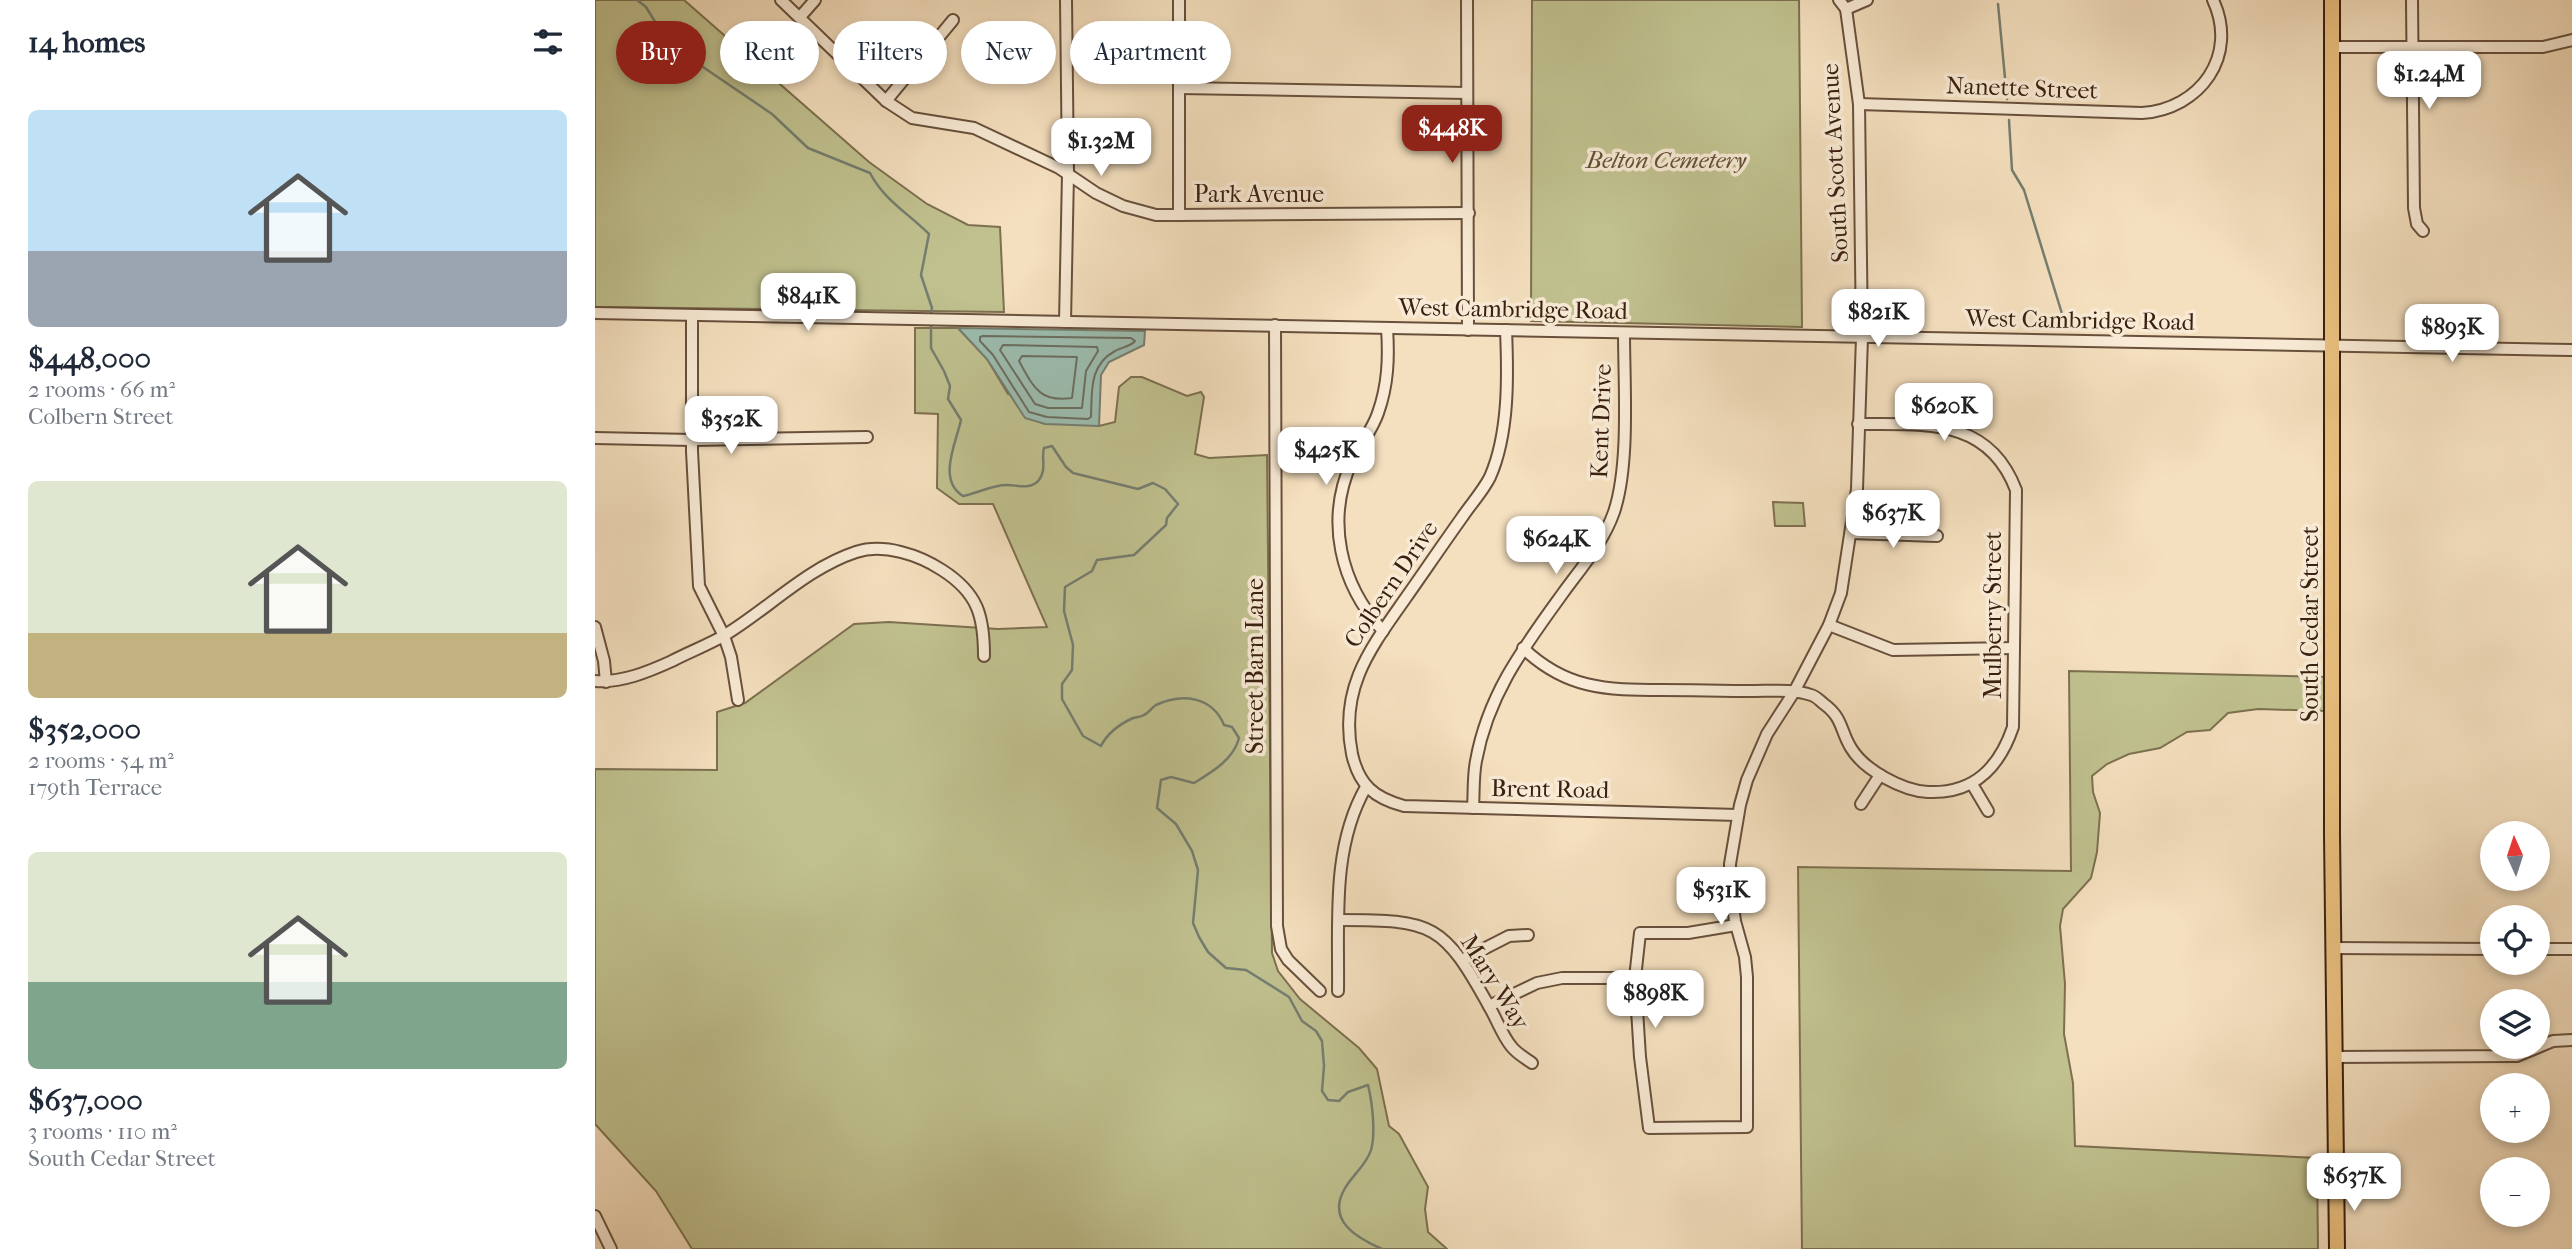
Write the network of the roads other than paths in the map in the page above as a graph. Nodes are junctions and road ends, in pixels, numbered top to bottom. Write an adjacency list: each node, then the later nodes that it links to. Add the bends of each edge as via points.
1 (781, 0): 11 (street, Park Avenue)
2 (815, 0): 11 (street)
3 (1066, 0): 20 (street)
4 (1179, 0): 16 (street)
5 (1467, 0): 17 (street)
6 (1867, 0): 10 (street)
7 (2213, 0): 19 (street, Nanette Street, via 2221,34 2216,62 2202,86 2167,109 2142,113)
8 (2332, 0): 14 (main road, South Cedar Street)
9 (2412, 0): 15 (street)
10 (1842, 4): 19 (street, South Scott Avenue)
11 (800, 17): 18 (street, Park Avenue)
12 (953, 20): 18 (street)
13 (2572, 40): 15 (street, via 2543,47)
14 (2332, 47): 15 (street); 33 (main road, South Cedar Street)
15 (2413, 47): 23 (street, via 2414,208)
16 (1179, 88): 17 (street); 22 (street)
17 (1467, 93): 21 (street)
18 (886, 101): 20 (street, Park Avenue, via 912,118 974,128)
19 (1859, 104): 32 (street, South Scott Avenue)
20 (1068, 174): 22 (street, Park Avenue, via 1123,206 1156,215); 26 (street)
21 (1469, 214): 22 (street, Park Avenue); 29 (street)
22 (1179, 215)
23 (2423, 231)
24 (595, 313): 25 (street, West Cambridge Road)
25 (692, 315): 26 (street, West Cambridge Road); 38 (street)
26 (1065, 322): 27 (street, West Cambridge Road)
27 (1275, 325): 28 (street, West Cambridge Road); 68 (street, Street Barn Lane, via 1277,926 1281,949)
28 (1387, 328): 29 (street, West Cambridge Road); 43 (street, via 1385,391 1372,429 1348,471 1338,515 1346,572)
29 (1468, 330): 30 (street, West Cambridge Road)
30 (1506, 330): 31 (street, West Cambridge Road); 43 (street, Colbern Drive, via 1507,397 1490,478)
31 (1624, 332): 32 (street, West Cambridge Road); 45 (street, Kent Drive, via 1622,479 1613,513 1597,547)
32 (1863, 337): 33 (street, West Cambridge Road); 35 (street, South Scott Avenue)
33 (2333, 346): 34 (street, West Cambridge Road); 61 (main road, South Cedar Street)
34 (2572, 350)
35 (1858, 424): 39 (street, South Scott Avenue); 46 (street, Mulberry Street, via 1955,429 1987,447 2005,466 2016,490)
36 (867, 437): 38 (street)
37 (595, 438): 38 (street)
38 (692, 440): 44 (street, via 699,586)
39 (1851, 533): 40 (street); 41 (street, South Scott Avenue, via 1841,593)
40 (1937, 536)
41 (1829, 625): 46 (street, via 1893,650); 49 (street, South Scott Avenue)
42 (595, 627): 48 (street, via 604,661)
43 (1383, 631): 53 (street, Colbern Drive, via 1360,668 1350,706 1353,757)
44 (724, 636): 47 (street, via 825,566 857,552 889,551 934,564 961,585 981,613); 48 (street, via 647,672); 50 (street)
45 (1523, 648): 49 (street, via 1559,675 1609,690); 55 (street, Kent Drive, via 1483,728 1475,763)
46 (2014, 648): 52 (street, Mulberry Street, via 2013,727 2007,747)
47 (984, 656)
48 (600, 682)
49 (1794, 692): 51 (street, via 1812,695 1833,710 1852,751); 57 (street, South Scott Avenue, via 1764,740)
50 (738, 700)
51 (1880, 775): 52 (street, via 1903,788 1928,792); 54 (street)
52 (1972, 784): 56 (street)
53 (1366, 787): 55 (street, Brent Road, via 1387,802 1404,806); 58 (street, via 1345,837)
54 (1861, 804)
55 (1473, 808): 57 (street, Brent Road)
56 (1988, 811)
57 (1738, 815): 59 (street, via 1730,864)
58 (1339, 919): 65 (street, Mary Way, via 1417,923 1448,943); 67 (street)
59 (1736, 925): 66 (street, via 1688,933 1640,933); 66 (street, via 1747,977 1747,1127 1649,1128)
60 (1528, 935): 65 (street, via 1509,936)
61 (2334, 948): 62 (street); 71 (main road, South Cedar Street)
62 (2480, 948)
63 (2550, 949): 64 (street)
64 (2572, 949)
65 (1462, 960): 69 (street, Mary Way)
66 (1635, 978): 69 (street, via 1562,978 1537,983)
67 (1338, 990)
68 (1320, 991)
69 (1489, 1006): 72 (street, Mary Way, via 1511,1048)
70 (2572, 1040): 71 (street, via 2553,1041 2517,1056)
71 (2335, 1057): 75 (main road, South Cedar Street)
72 (1532, 1063)
73 (595, 1216): 74 (street)
74 (611, 1249)
75 (2337, 1249)

